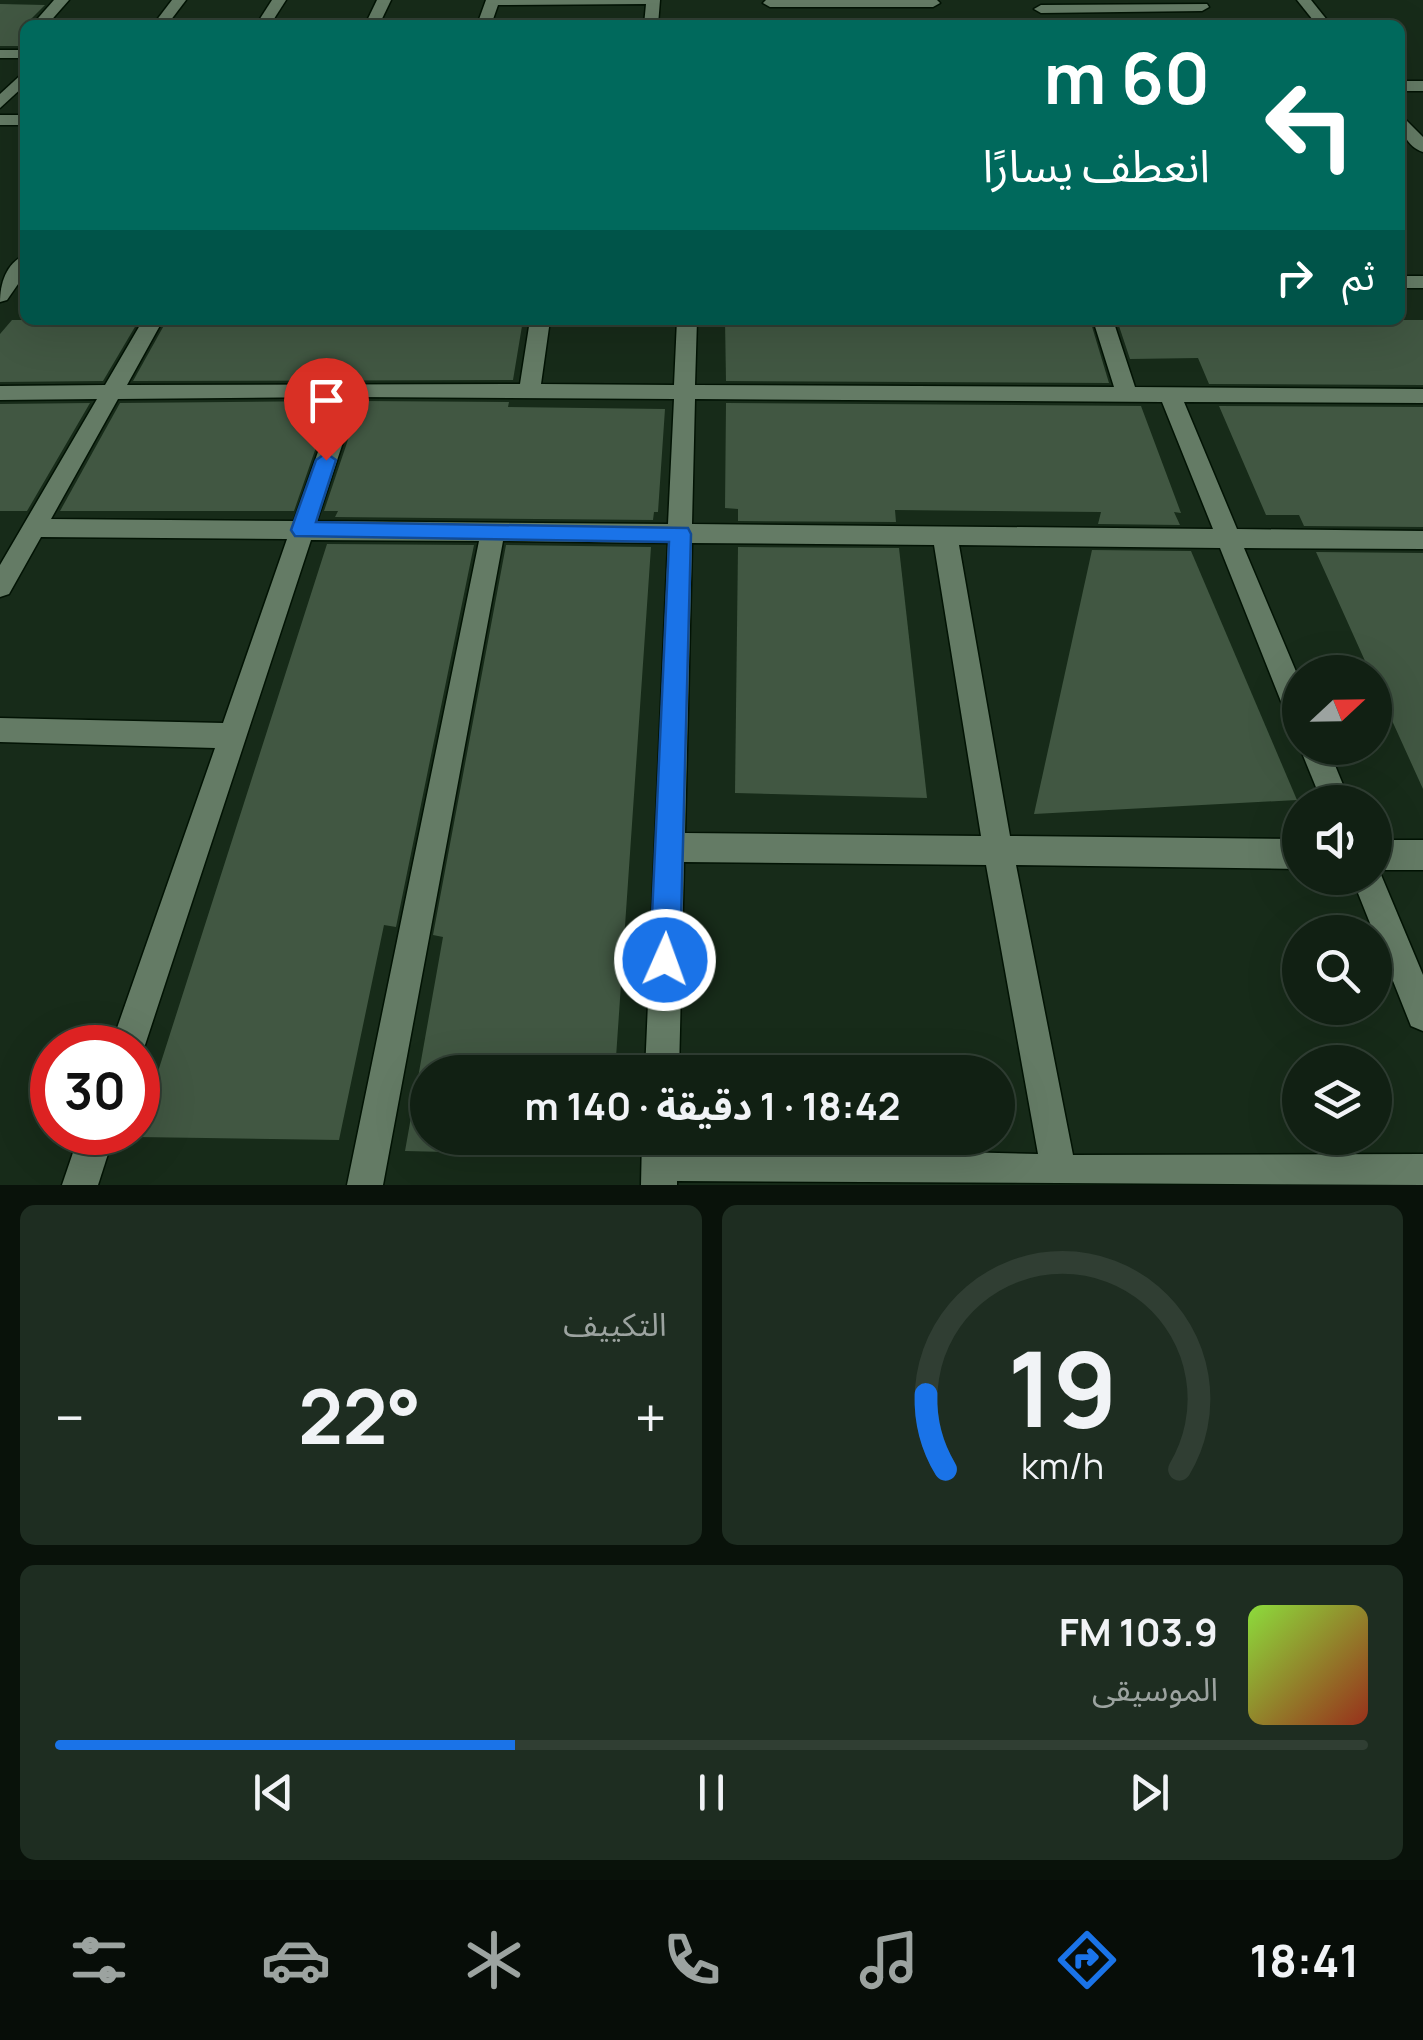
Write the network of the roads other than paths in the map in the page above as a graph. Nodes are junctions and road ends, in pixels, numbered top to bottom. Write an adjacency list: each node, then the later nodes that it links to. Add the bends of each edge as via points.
1 (62, 0): 9 (street)
2 (653, 0): 4 (street)
3 (1304, 0): 10 (street)
4 (493, 1)
5 (770, 1): 7 (street)
6 (1039, 4): 8 (street)
7 (933, 6)
8 (1203, 8)
9 (44, 20)
10 (1320, 20)
11 (20, 81): 12 (street)
12 (0, 103)
13 (1405, 125): 14 (street)
14 (1423, 147)
15 (12, 279): 16 (street)
16 (0, 296)
17 (149, 325): 25 (street)
18 (539, 325): 22 (street)
19 (687, 325): 23 (street)
20 (1105, 325): 26 (street)
21 (350, 390): 22 (street); 25 (street); 30 (street)
22 (529, 391): 23 (street)
23 (683, 392): 26 (street); 32 (street)
24 (0, 393): 25 (street)
25 (111, 393): 29 (street)
26 (1127, 394): 27 (street)
27 (1170, 395): 28 (street); 34 (street)
28 (1423, 396)
29 (34, 528): 30 (street); 36 (street)
30 (302, 530): 31 (street); 39 (street)
31 (493, 532): 32 (street); 54 (street)
32 (680, 534): 33 (street); 40 (street)
33 (945, 536): 34 (street); 41 (street)
34 (1228, 538): 35 (street); 37 (street)
35 (1423, 540)
36 (0, 588)
37 (1282, 670)
38 (0, 730): 39 (street)
39 (232, 736): 47 (street)
40 (668, 846): 41 (street); 48 (street)
41 (998, 851): 42 (street); 52 (street)
42 (1282, 854)
43 (1392, 855): 44 (street)
44 (1423, 856)
45 (1374, 895): 46 (street)
46 (1423, 1014)
47 (135, 1025)
48 (662, 1055)
49 (90, 1155): 53 (street)
50 (660, 1162): 52 (street)
51 (1423, 1172): 52 (street)
52 (1059, 1173)
53 (80, 1185)
54 (365, 1185)

